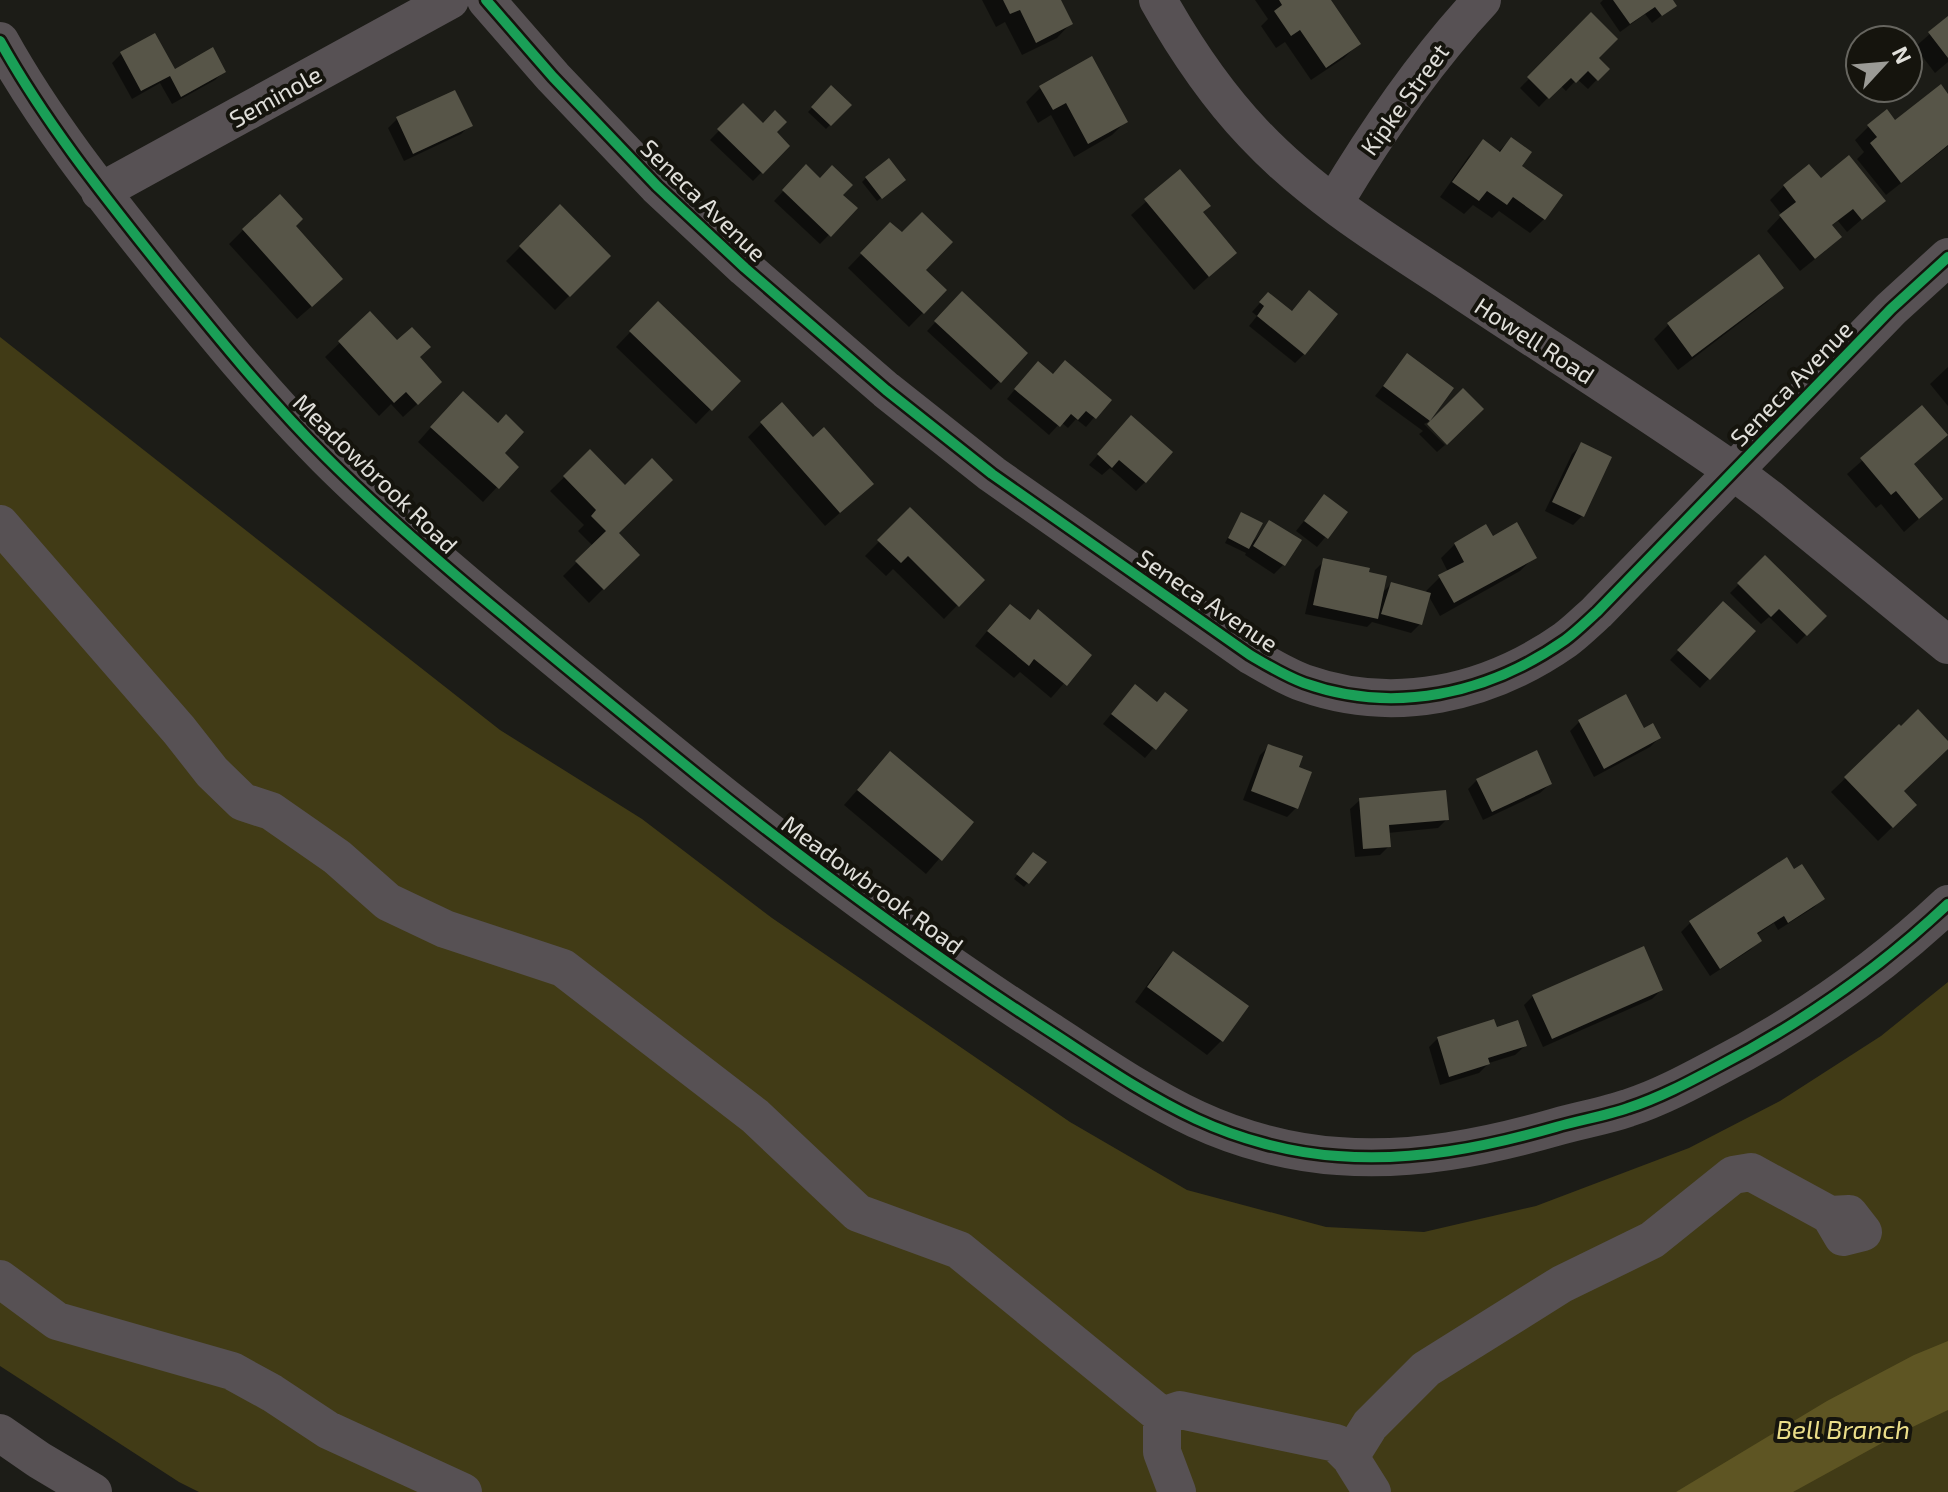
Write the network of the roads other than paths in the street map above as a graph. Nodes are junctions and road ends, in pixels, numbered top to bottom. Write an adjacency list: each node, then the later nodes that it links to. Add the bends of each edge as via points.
1 (450, 0): 6 (street, Seminole)
2 (486, 0): 9 (street, Seneca Avenue, via 657,186 886,390 992,474 1237,646 1305,683 1361,697 1410,699 1464,689 1522,666 1597,612)
3 (1158, 0): 7 (street, Howell Road, via 1181,40 1253,134)
4 (1482, 0): 7 (street, Kipke Street, via 1398,103)
5 (0, 41): 6 (street, Meadowbrook Road)
6 (100, 192): 12 (street, Meadowbrook Road, via 254,381 422,548 616,710 880,916 1154,1098 1202,1122 1287,1149 1393,1156 1513,1140 1631,1108 1699,1077 1786,1027 1851,984)
7 (1334, 203): 9 (street, Howell Road)
8 (1948, 257): 9 (street, Seneca Avenue)
9 (1733, 471): 11 (street, Howell Road)
10 (0, 524): 15 (street, via 243,802 283,819 388,902 445,929 563,968 755,1116 858,1213 959,1250)
11 (1948, 645)
12 (1948, 904)
13 (1830, 1215): 17 (street, via 1751,1172 1733,1175 1652,1240 1562,1284 1426,1369 1370,1425)
14 (0, 1279): 19 (street, via 57,1321 232,1371 328,1430)
15 (1162, 1416): 17 (street, via 1180,1410 1336,1443); 20 (street, via 1162,1452)
16 (0, 1433): 18 (street)
17 (1350, 1457): 23 (street)
18 (93, 1492)
19 (463, 1492)
20 (1177, 1492)
21 (1187, 1492): 22 (street)
22 (1201, 1492)
23 (1372, 1492)

